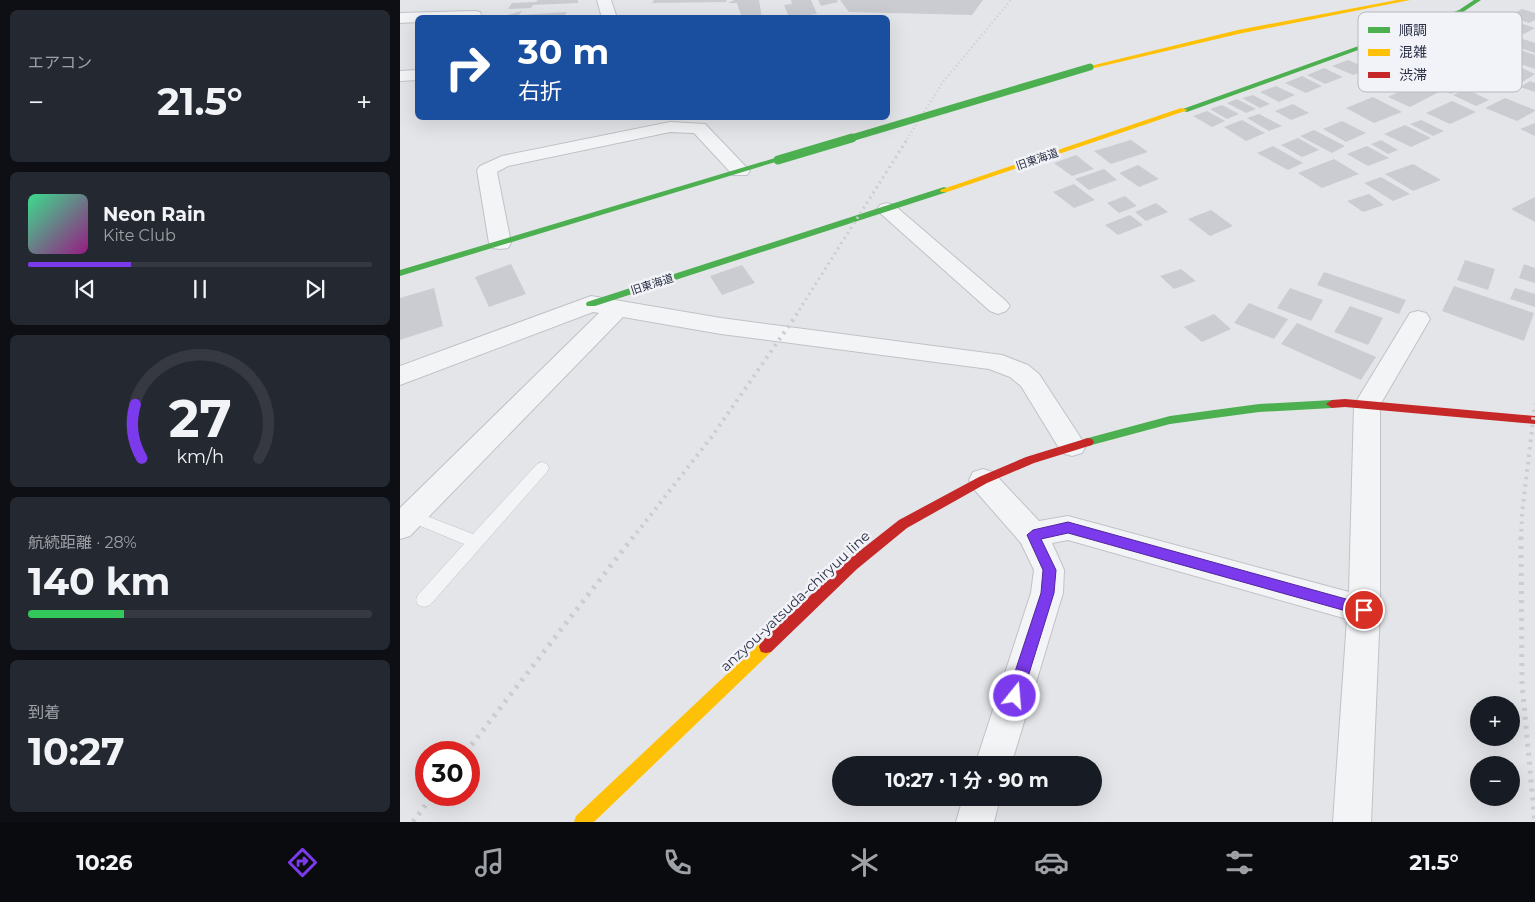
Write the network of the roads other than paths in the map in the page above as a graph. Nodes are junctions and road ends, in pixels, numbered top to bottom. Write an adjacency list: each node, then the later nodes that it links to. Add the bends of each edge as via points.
1 (604, 0): 5 (street)
2 (1407, 0): 11 (street, bridge, via 1238,32 1090,67)
3 (1478, 0): 4 (street, 旧東海道)
4 (1456, 12)
5 (609, 15)
6 (415, 17): 7 (street)
7 (400, 18)
8 (1358, 48): 12 (street, 旧東海道, via 1217,100)
9 (415, 75): 10 (street)
10 (400, 76)
11 (740, 171): 13 (street); 13 (street, via 699,128 670,127 502,162 486,170)
12 (887, 209): 15 (street, 旧東海道); 16 (street)
13 (500, 243): 14 (street)
14 (400, 273)
15 (591, 304): 17 (street); 19 (street)
16 (998, 306)
17 (619, 307): 22 (street, via 721,326 993,361 1019,371 1030,380); 25 (street)
18 (1418, 319): 20 (street)
19 (400, 376)
20 (1367, 405): 21 (street, anzyou-yatsuda-chiryuu line); 22 (street, anzyou-yatsuda-chiryuu line, via 1345,403 1259,408 1170,420); 29 (street)
21 (1535, 420)
22 (1072, 446): 24 (street, anzyou-yatsuda-chiryuu line)
23 (542, 468): 27 (lane)
24 (983, 480): 26 (street); 32 (street, anzyou-yatsuda-chiryuu line, via 903,524 852,565)
25 (406, 521): 27 (lane)
26 (1033, 535): 29 (street, via 1068,528); 30 (street, via 1049,570 1047,593)
27 (476, 542): 28 (lane)
28 (424, 600)
29 (1364, 610): 34 (street)
30 (996, 756)
31 (980, 806): 33 (street)
32 (582, 822)
33 (975, 822)
34 (1352, 822)

